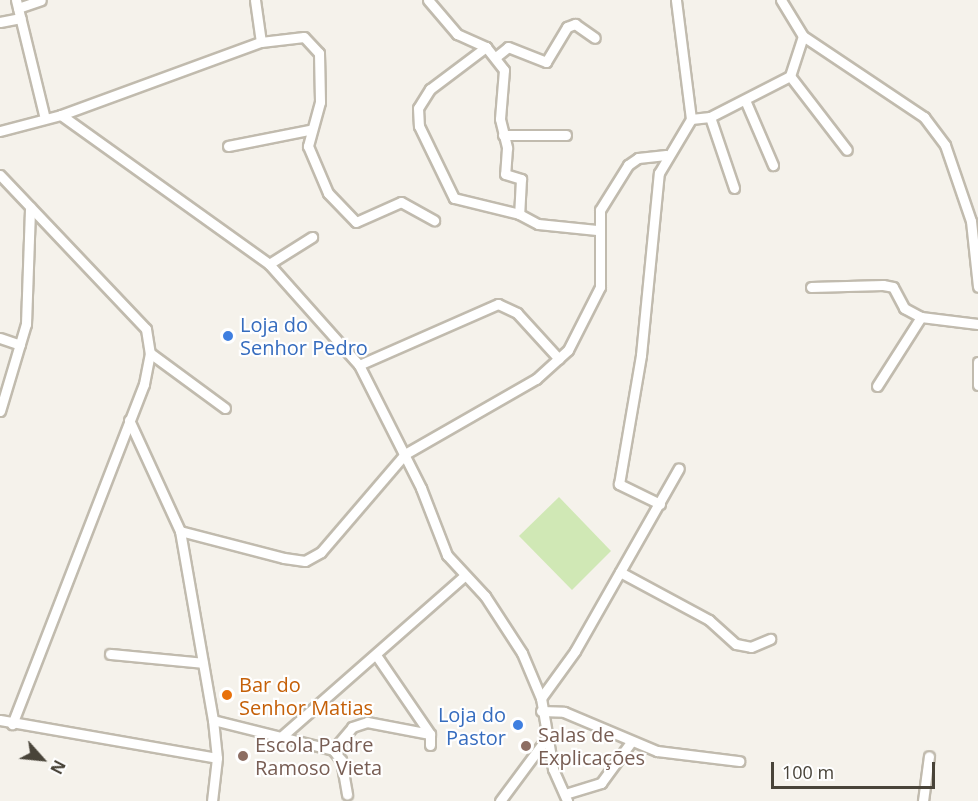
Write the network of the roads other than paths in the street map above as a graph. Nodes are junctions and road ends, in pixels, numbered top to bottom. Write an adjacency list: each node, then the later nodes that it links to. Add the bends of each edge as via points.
1 (41, 0): 6 (street)
2 (255, 0): 10 (street)
3 (428, 0): 11 (street, via 456,34)
4 (676, 0): 17 (street)
5 (781, 0): 8 (street)
6 (18, 9): 7 (street); 18 (street)
7 (0, 22)
8 (803, 36): 13 (street); 36 (street, via 924,117 945,145 971,222)
9 (595, 38): 12 (street, via 575,24 567,27 546,62 508,47)
10 (261, 42): 15 (street); 19 (street, via 304,37 313,43 320,102)
11 (486, 47): 12 (street); 30 (street, via 429,89 418,108 419,126 454,198)
12 (496, 56): 21 (street, via 504,70)
13 (789, 76): 14 (street); 24 (street)
14 (745, 100): 16 (street); 26 (street)
15 (62, 115): 18 (street); 34 (street)
16 (710, 117): 17 (street); 28 (street)
17 (691, 118): 25 (street)
18 (45, 119): 20 (street)
19 (309, 130): 23 (street); 31 (street, via 308,146 322,184 349,217 368,221 401,202)
20 (0, 131)
21 (503, 135): 22 (street); 30 (street, via 505,174 521,179)
22 (566, 135)
23 (228, 146)
24 (847, 150)
25 (666, 155): 32 (street, via 638,158 628,165 600,210); 52 (street, via 654,208 641,355 619,484)
26 (773, 165)
27 (0, 175): 29 (street)
28 (734, 188)
29 (30, 207): 40 (street, via 28,308); 41 (street, via 146,329)
30 (519, 214): 32 (street, via 538,224)
31 (434, 220)
32 (597, 230): 42 (street, via 597,299)
33 (312, 237): 34 (street)
34 (269, 264): 44 (street)
35 (811, 287): 37 (street, via 893,287 904,308)
36 (978, 287)
37 (921, 317): 38 (street); 46 (street)
38 (978, 324)
39 (0, 338): 40 (street)
40 (20, 345): 48 (street)
41 (150, 353): 47 (street); 49 (street)
42 (559, 359): 44 (street, via 517,313 498,304); 50 (street, via 536,379)
43 (978, 363): 45 (street)
44 (359, 365): 50 (street)
45 (978, 379)
46 (877, 386)
47 (225, 408)
48 (0, 411)
49 (129, 420): 53 (street); 64 (street)
50 (405, 454): 53 (street, via 321,552 305,561); 55 (street, via 447,555)
51 (679, 468): 52 (street)
52 (660, 504): 54 (street)
53 (180, 531): 59 (street)
54 (620, 572): 56 (street, via 709,620 736,644 751,647); 60 (street)
55 (464, 576): 58 (street); 60 (street, via 504,622)
56 (770, 639)
57 (110, 654): 59 (street)
58 (376, 656): 65 (street); 66 (street)
59 (203, 663): 63 (street)
60 (541, 698): 61 (street)
61 (541, 711): 67 (street); 68 (street, via 564,712)
62 (0, 720): 64 (street)
63 (213, 720): 66 (street); 72 (street)
64 (12, 724): 72 (street)
65 (430, 734): 69 (street); 70 (street, via 367,722 352,728)
66 (281, 737): 70 (street)
67 (546, 739): 75 (street); 77 (street)
68 (631, 742): 73 (street); 75 (street, via 601,783)
69 (430, 745)
70 (333, 750): 74 (street, via 341,760)
71 (929, 756): 78 (street)
72 (217, 758): 76 (street)
73 (739, 761)
74 (347, 794)
75 (566, 798)
76 (212, 801)
77 (500, 801)
78 (923, 801)

